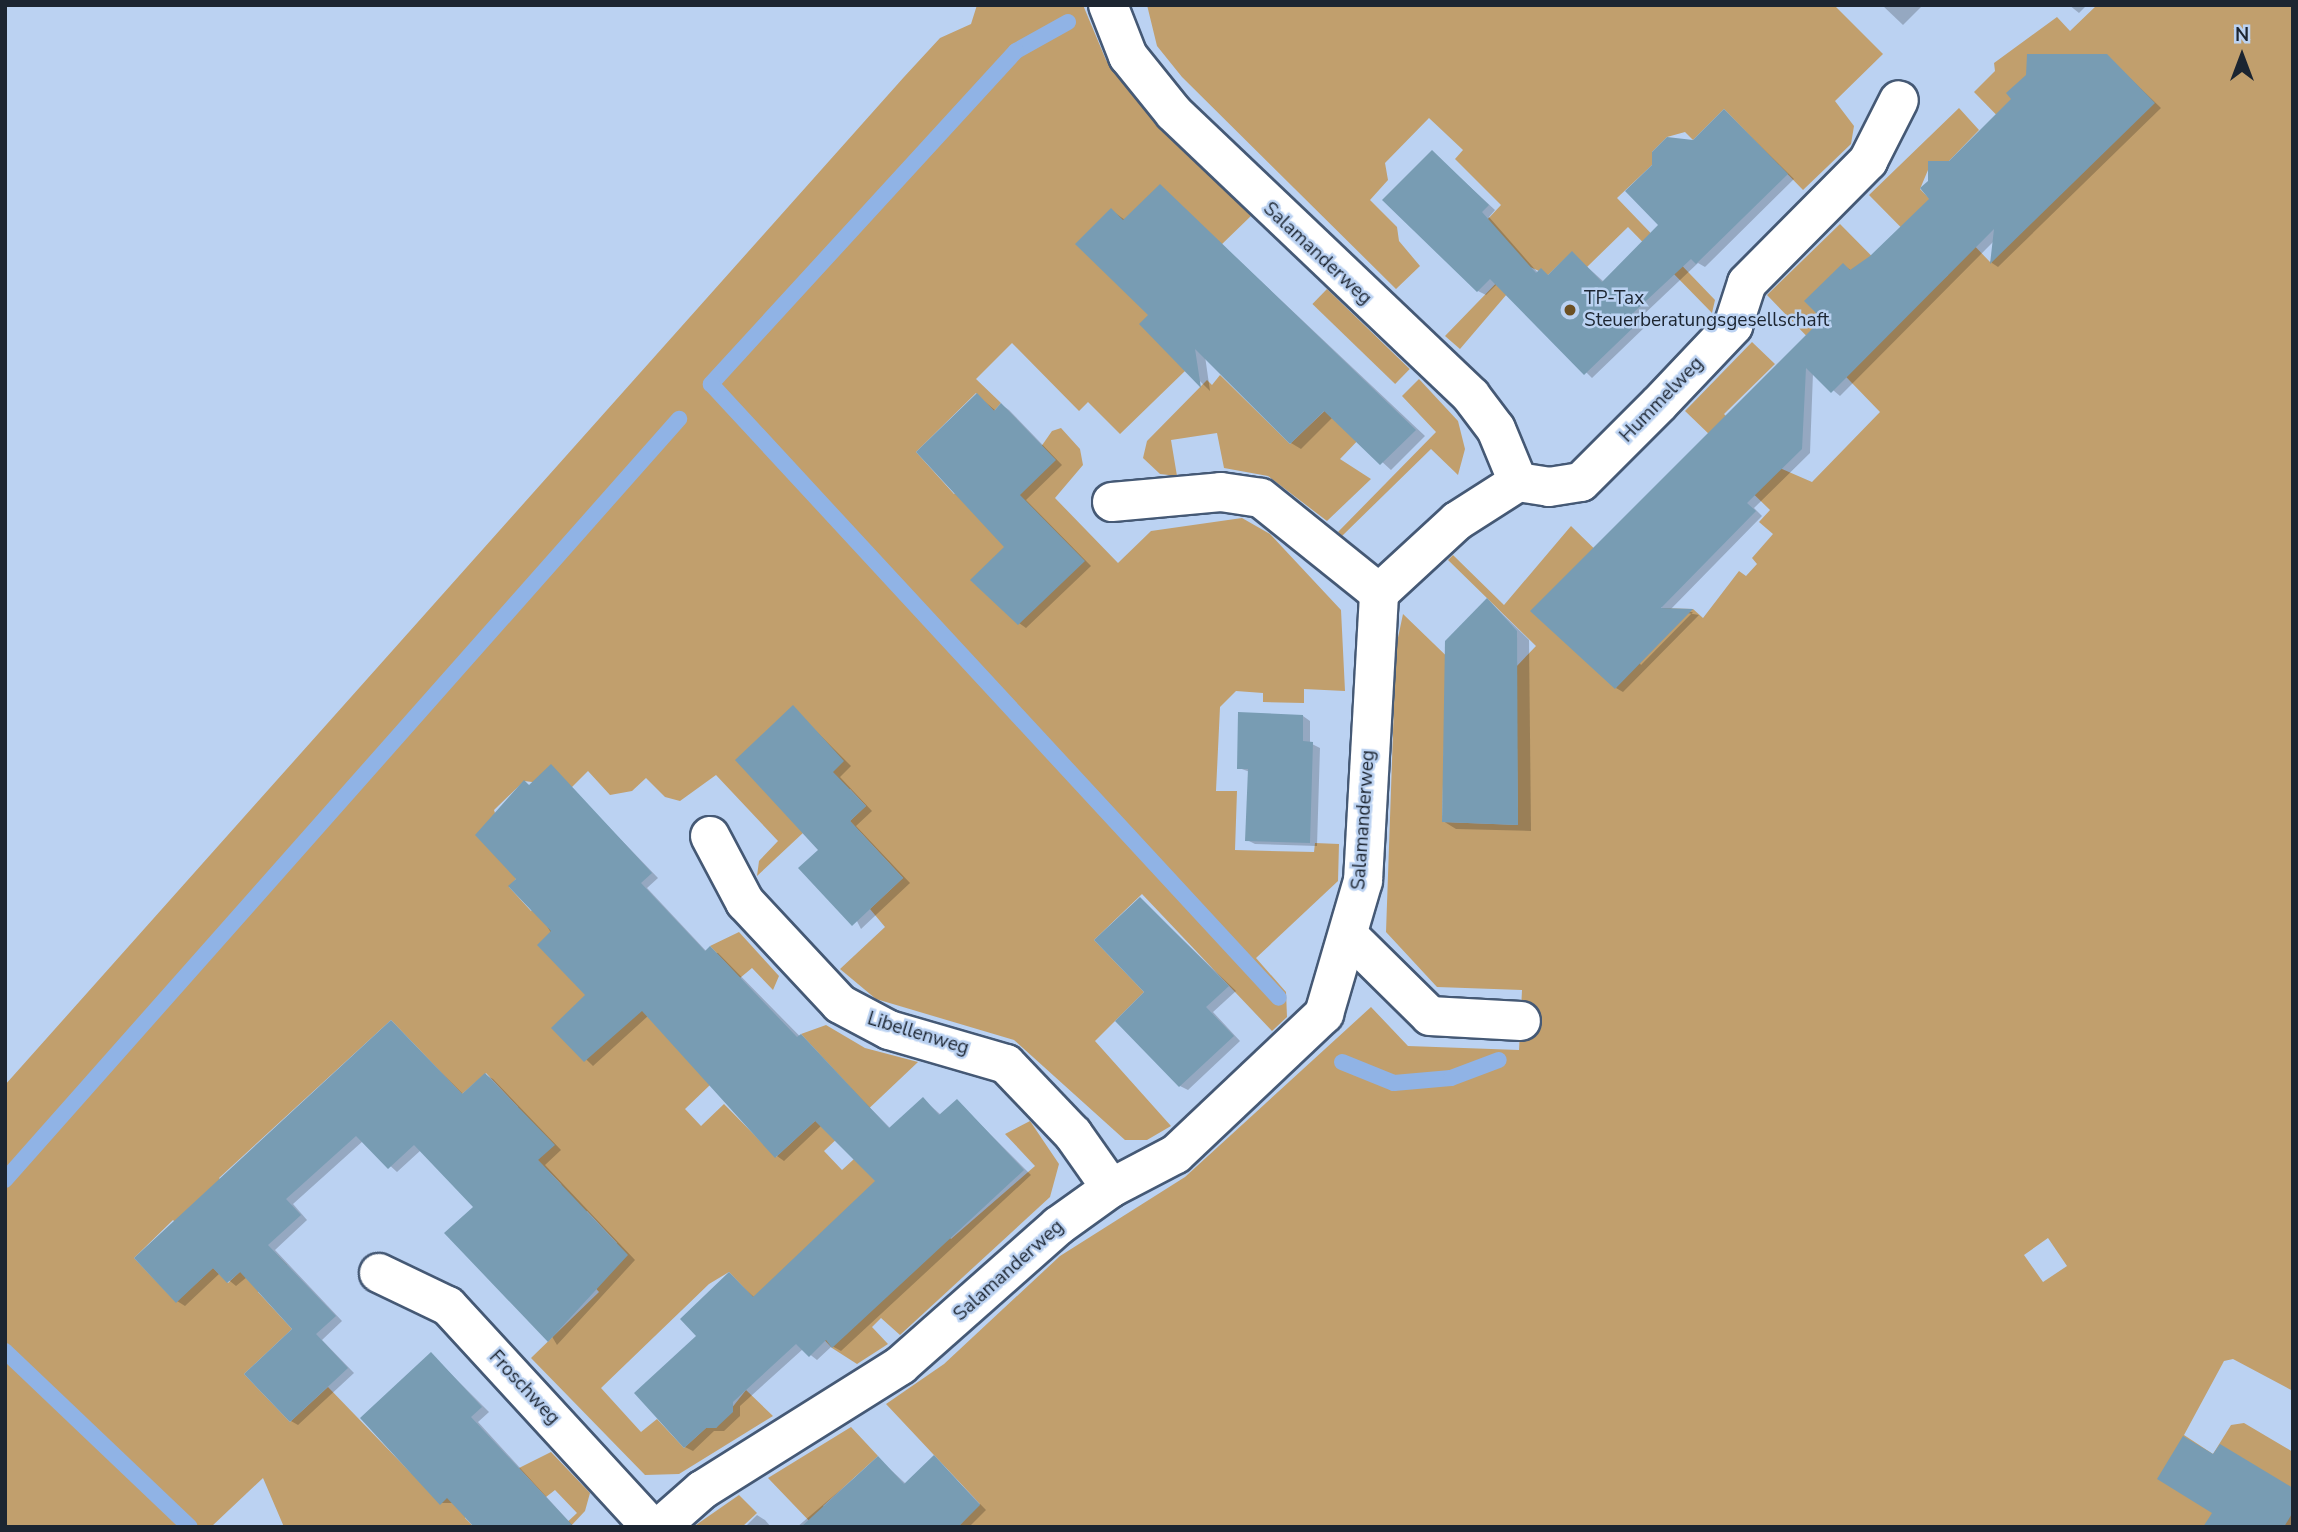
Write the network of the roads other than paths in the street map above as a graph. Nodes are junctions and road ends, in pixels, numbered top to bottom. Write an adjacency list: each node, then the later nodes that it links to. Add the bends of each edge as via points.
1 (1108, 5): 3 (street, Salamanderweg, via 1128,56 1174,113 1471,396 1496,429)
2 (1899, 100): 3 (street, Hummelweg, via 1868,161 1747,283 1733,326 1660,404 1581,482 1549,487)
3 (1518, 482): 5 (street, via 1457,521)
4 (1112, 502): 5 (street, via 1221,492 1261,498)
5 (1379, 593): 7 (street, Salamanderweg, via 1363,881)
6 (710, 836): 9 (street, Libellenweg, via 746,902 840,1003 889,1030 1006,1064 1073,1134)
7 (1348, 935): 8 (street, via 1430,1016); 9 (street, Salamanderweg, via 1325,1014 1176,1154)
8 (1521, 1021)
9 (1111, 1188): 12 (street, Salamanderweg, via 1058,1226 901,1365 702,1490)
10 (379, 1273): 11 (street, Froschweg, via 448,1306)
11 (651, 1527)
12 (660, 1527)

